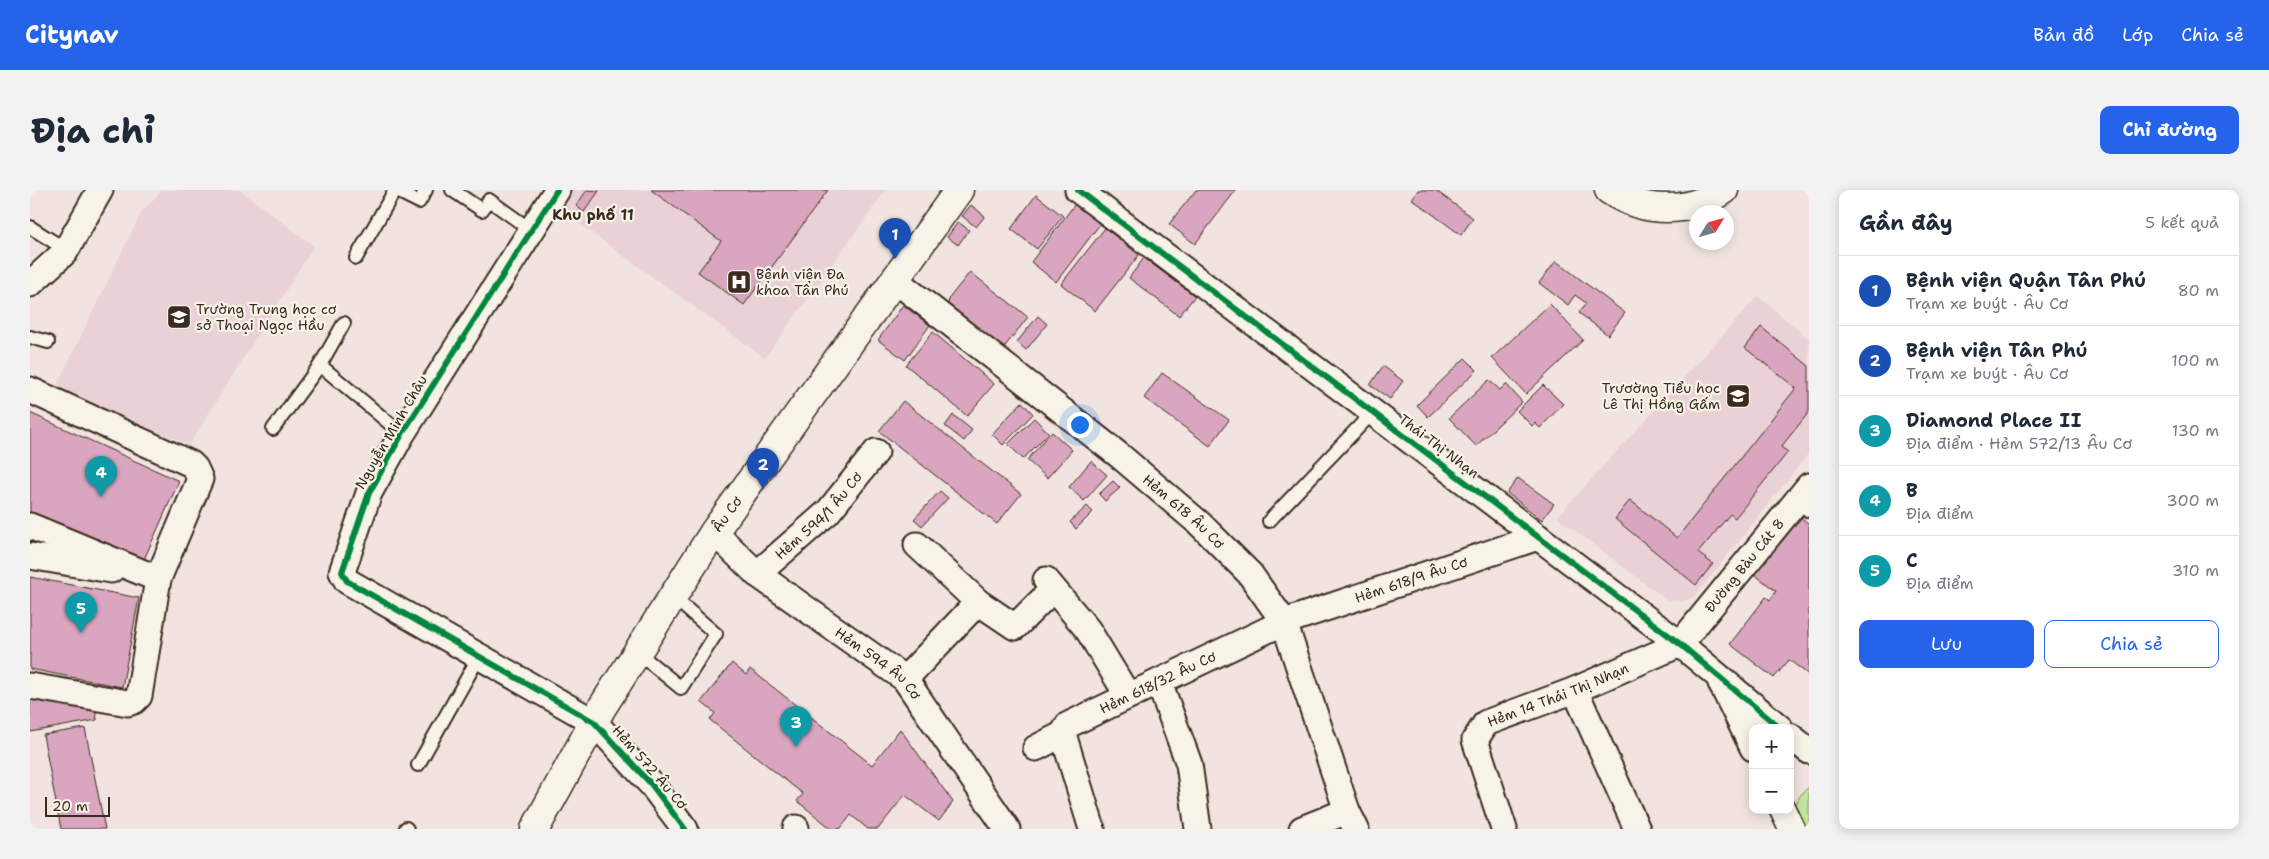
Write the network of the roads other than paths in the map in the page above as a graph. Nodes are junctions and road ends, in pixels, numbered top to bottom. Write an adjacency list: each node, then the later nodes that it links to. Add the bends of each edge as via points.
1 (100, 190): 12 (street)
2 (395, 190): 3 (lane, via 419,202); 13 (lane)
3 (426, 190)
4 (452, 190): 11 (lane, via 482,210 490,200)
5 (557, 190): 11 (street, Nguyễn Minh Châu)
6 (959, 190): 14 (main road, Âu Cơ)
7 (1078, 190): 21 (street, Thái Thị Nhạn)
8 (1609, 190): 9 (main road, via 1639,205 1666,208 1695,205)
9 (1724, 190)
10 (30, 227): 12 (lane)
11 (531, 230): 23 (street, Nguyễn Minh Châu)
12 (65, 252): 15 (street)
13 (356, 258)
14 (895, 280): 28 (main road, Âu Cơ); 36 (street, Hẻm 618 Âu Cơ, via 1120,456 1200,524 1250,574)
15 (30, 284)
16 (344, 323): 19 (lane)
17 (30, 337): 18 (lane)
18 (48, 342)
19 (320, 365): 22 (lane); 23 (lane)
20 (30, 390): 33 (street, via 196,468 199,483)
21 (1373, 412): 26 (lane); 29 (street, Thái Thị Nhạn)
22 (273, 428)
23 (402, 434): 39 (street, Nguyễn Minh Châu, via 369,493 343,567 343,577)
24 (876, 452): 32 (street, Hẻm 594/1 Âu Cơ, via 828,512)
25 (1805, 500): 37 (street, Đường Bàu Cát 8)
26 (1269, 521)
27 (30, 526): 33 (street)
28 (714, 532): 32 (street, Hẻm 594 Âu Cơ); 34 (main road, Âu Cơ)
29 (1538, 537): 36 (street, Hẻm 618/9 Âu Cơ); 37 (street, Thái Thị Nhạn)
30 (917, 545): 35 (street)
31 (30, 556): 33 (street)
32 (757, 574): 41 (street, Hẻm 594 Âu Cơ)
33 (158, 579): 43 (street, via 141,690 134,701 128,703)
34 (672, 597): 38 (main road, Âu Cơ); 38 (lane, via 716,634 681,688)
35 (978, 602): 41 (street); 45 (street, via 1015,627 1050,584 1088,630)
36 (1284, 622): 42 (street, Hẻm 618/32 Âu Cơ); 55 (street, Hẻm 618 Âu Cơ)
37 (1680, 644): 40 (street, Thái Thị Nhạn); 44 (street, Hẻm 14 Thái Thị Nhạn)
38 (637, 652): 46 (main road, Âu Cơ)
39 (480, 655): 46 (street, Nguyễn Minh Châu); 53 (lane)
40 (1718, 676): 47 (street, Thái Thị Nhạn); 50 (street, Thái Thị Nhạn)
41 (906, 679): 58 (street, Hẻm 594 Âu Cơ)
42 (1159, 682): 45 (street, Hẻm 618/32 Âu Cơ); 60 (street, via 1189,764)
43 (30, 686)
44 (1575, 690): 62 (street, Hẻm 14 Thái Thị Nhạn, via 1486,724 1474,740); 63 (street)
45 (1128, 696): 48 (street, Hẻm 618/32 Âu Cơ, via 1068,725)
46 (594, 722): 56 (main road, Âu Cơ); 57 (street, Hẻm 572 Âu Cơ, via 651,784)
47 (1775, 724)
48 (1063, 734): 51 (street, Hẻm 618/32 Âu Cơ); 59 (street)
49 (1794, 739): 52 (street)
50 (1749, 740)
51 (1036, 748)
52 (1809, 752)
53 (418, 765)
54 (1785, 814): 64 (street)
55 (1352, 820): 61 (street)
56 (536, 829)
57 (685, 829)
58 (1007, 829)
59 (1092, 829)
60 (1198, 829)
61 (1302, 829)
62 (1504, 829)
63 (1637, 829)
64 (1792, 829)

